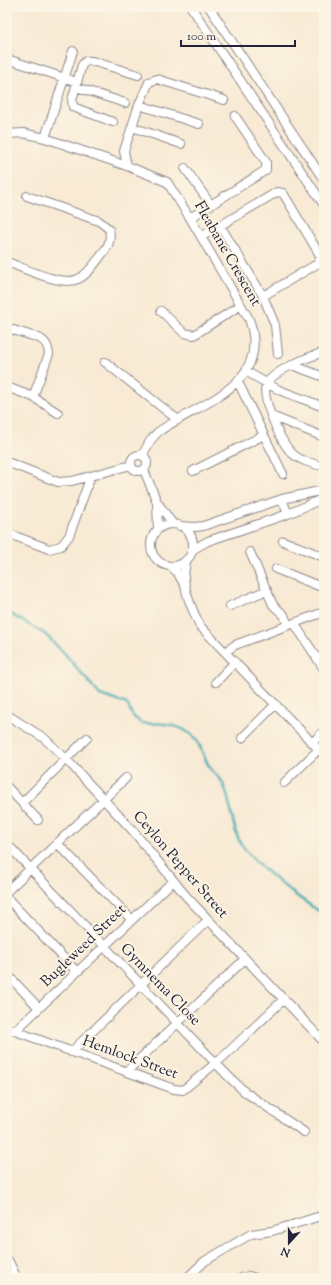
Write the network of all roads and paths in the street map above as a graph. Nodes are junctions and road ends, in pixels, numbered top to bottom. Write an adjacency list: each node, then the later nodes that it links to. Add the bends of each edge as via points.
1 (191, 7): 23 (street)
2 (209, 7): 20 (street)
3 (73, 51): 6 (street)
4 (7, 59): 6 (street)
5 (138, 75): 7 (street, via 89,61 82,65)
6 (64, 78): 7 (street); 16 (street)
7 (76, 85): 9 (street); 12 (street, via 73,106)
8 (224, 100): 10 (street, via 158,79 146,85)
9 (125, 103)
10 (139, 105): 13 (street); 14 (street)
11 (235, 116): 22 (street, via 266,162 266,170)
12 (114, 122)
13 (199, 124)
14 (132, 127): 17 (street); 18 (street, via 124,151)
15 (7, 134): 16 (street, Fleabane Crescent, via 23,133)
16 (45, 138): 18 (street, Fleabane Crescent)
17 (181, 144)
18 (127, 166): 24 (street, Fleabane Crescent, via 166,182)
19 (185, 168): 22 (street)
20 (324, 180)
21 (27, 196): 28 (street, via 99,222 109,230 110,242 84,276 73,281 59,280)
22 (211, 205): 24 (street)
23 (324, 205)
24 (190, 218): 26 (street, Fleabane Crescent)
25 (221, 227): 26 (street); 27 (street, via 279,192 284,195); 29 (street)
26 (201, 237): 30 (street, Fleabane Crescent)
27 (323, 260): 29 (street)
28 (7, 262)
29 (263, 296): 34 (street, via 275,325)
30 (241, 305): 31 (street, via 194,334 184,333); 37 (street, Fleabane Crescent, via 254,335 254,354)
31 (161, 311)
32 (7, 328): 42 (street, via 39,338 47,345 49,354)
33 (324, 353): 36 (street)
34 (278, 354)
35 (105, 362): 46 (street)
36 (292, 365): 38 (street); 40 (street, via 275,375)
37 (247, 372): 39 (street, Fleabane Crescent); 40 (street)
38 (324, 377)
39 (238, 382): 46 (street, Fleabane Crescent); 47 (street)
40 (267, 384): 43 (street); 45 (street, via 265,397)
41 (7, 387): 42 (street)
42 (33, 397): 44 (street)
43 (324, 407)
44 (58, 413)
45 (271, 416): 48 (street); 52 (street, via 291,453)
46 (178, 420): 49 (street, Fleabane Crescent, via 154,435)
47 (264, 435): 54 (street); 55 (street)
48 (324, 437)
49 (142, 456): 51 (street, via 135,456); 53 (street, via 146,462)
50 (7, 462): 56 (street, via 58,482)
51 (131, 465): 53 (street, via 136,471); 56 (street)
52 (324, 466)
53 (144, 470): 60 (street)
54 (193, 471)
55 (283, 474)
56 (91, 476): 64 (street, via 69,536 61,546 50,549)
57 (324, 490): 59 (street)
58 (324, 498): 61 (street)
59 (282, 499): 61 (street); 62 (street, via 203,526)
60 (157, 502): 62 (street); 63 (street)
61 (288, 514): 66 (street, via 208,541)
62 (177, 525): 63 (street, via 165,525); 66 (street, via 189,533 193,544)
63 (158, 529): 70 (street, via 151,548 158,560)
64 (7, 533)
65 (283, 541): 68 (street)
66 (192, 550): 69 (street)
67 (250, 552): 74 (street)
68 (324, 557)
69 (186, 560): 70 (street); 73 (street)
70 (170, 566): 73 (street, via 181,578)
71 (276, 569): 72 (street)
72 (324, 588)
73 (186, 589): 78 (street, via 200,626)
74 (266, 590): 75 (street); 77 (street, via 274,607 284,614)
75 (230, 606)
76 (324, 612): 77 (street)
77 (291, 624): 78 (street, via 235,645); 80 (street)
78 (225, 652): 79 (street)
79 (235, 662): 81 (street); 82 (street)
80 (324, 669)
81 (216, 682)
82 (276, 704): 86 (street); 87 (street)
83 (7, 715): 89 (street, Ceylon Pepper Street, via 44,738)
84 (324, 731): 87 (street)
85 (87, 738): 89 (street)
86 (242, 738)
87 (313, 742): 88 (street)
88 (322, 752): 91 (street)
89 (66, 759): 93 (street, Ceylon Pepper Street); 94 (street)
90 (126, 778): 93 (street)
91 (284, 783)
92 (7, 787): 94 (street)
93 (103, 799): 96 (street); 99 (street, Ceylon Pepper Street, via 134,832)
94 (22, 803): 95 (street)
95 (38, 820)
96 (56, 843): 98 (street); 102 (street)
97 (7, 844): 98 (street, Gymnema Close)
98 (30, 869): 100 (street); 104 (street, Gymnema Close)
99 (173, 881): 102 (street, Bugleweed Street); 103 (street, Ceylon Pepper Street)
100 (7, 891)
101 (7, 898): 106 (street)
102 (132, 920): 104 (street, Bugleweed Street)
103 (208, 920): 105 (street, Ceylon Pepper Street); 108 (street)
104 (104, 946): 106 (street, Bugleweed Street); 108 (street, Gymnema Close)
105 (245, 959): 109 (street, Ceylon Pepper Street); 111 (street)
106 (77, 972): 110 (street, Bugleweed Street)
107 (7, 974): 110 (street)
108 (141, 985): 111 (street, Gymnema Close); 114 (street)
109 (284, 999): 113 (street, Ceylon Pepper Street); 115 (street, Hemlock Street)
110 (39, 1008): 112 (street, Bugleweed Street)
111 (178, 1023): 115 (street, Gymnema Close); 116 (street)
112 (11, 1030): 114 (street, Hemlock Street)
113 (324, 1042)
114 (71, 1052): 116 (street, Hemlock Street)
115 (216, 1064): 116 (street, Hemlock Street, via 183,1090); 117 (street, Gymnema Close, via 245,1092)
116 (126, 1072)
117 (304, 1132)
118 (324, 1215): 121 (street, via 272,1231 251,1234 205,1261)
119 (7, 1261): 120 (street)
120 (15, 1278)
121 (188, 1278)
122 (241, 1278): 123 (street)
123 (256, 1278)

